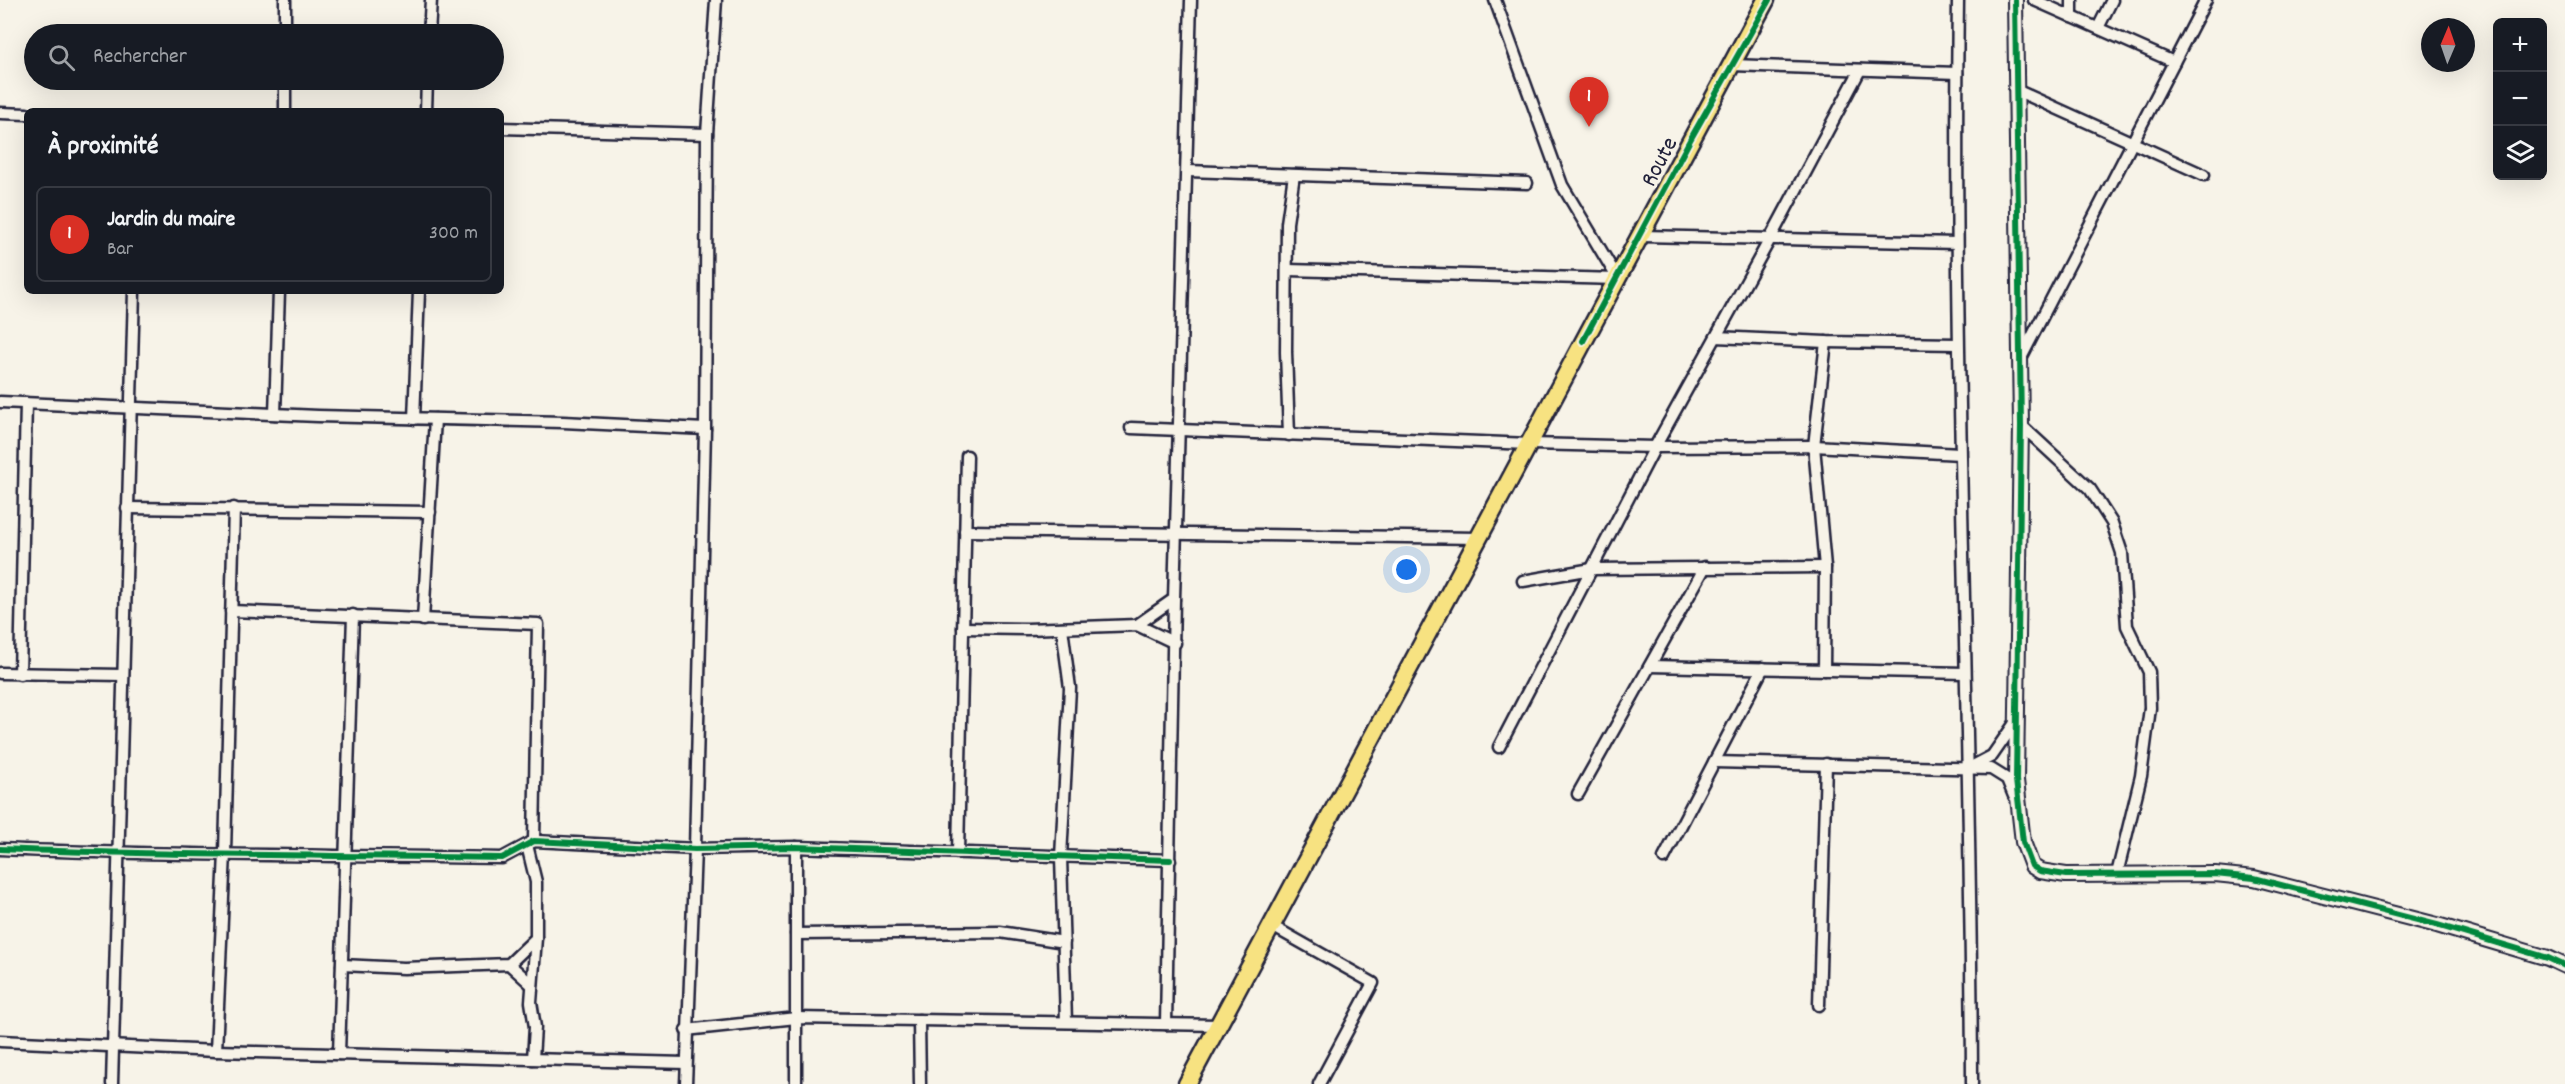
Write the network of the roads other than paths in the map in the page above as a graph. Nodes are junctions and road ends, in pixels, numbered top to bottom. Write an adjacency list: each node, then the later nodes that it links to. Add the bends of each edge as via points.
1 (285, 0): 14 (street)
2 (430, 0): 15 (street)
3 (716, 0): 29 (street)
4 (1191, 0): 31 (street)
5 (1495, 0): 39 (street, via 1562,185)
6 (1766, 0): 18 (main road)
7 (1958, 0): 20 (street)
8 (2016, 0): 23 (street)
9 (2034, 0): 13 (street)
10 (2072, 0): 13 (street)
11 (2112, 0): 16 (street)
12 (2206, 0): 17 (street)
13 (2072, 17): 16 (street)
14 (285, 24)
15 (429, 24)
16 (2098, 28): 17 (street)
17 (2174, 62): 30 (street)
18 (1732, 65): 19 (street); 35 (main road)
19 (1860, 69): 20 (street); 36 (street)
20 (1957, 73): 37 (street)
21 (285, 90): 24 (street)
22 (427, 90): 25 (street)
23 (2016, 90): 30 (street); 46 (street)
24 (285, 108)
25 (426, 108)
26 (0, 113): 27 (street)
27 (24, 114)
28 (504, 128): 29 (street)
29 (708, 134): 55 (street)
30 (2134, 142): 33 (street); 46 (street)
31 (1188, 171): 32 (street); 56 (street)
32 (1294, 175): 34 (street); 38 (street, via 1287,223)
33 (2204, 176)
34 (1527, 183)
35 (1642, 236): 36 (street); 39 (main road)
36 (1770, 239): 37 (street); 43 (street)
37 (1957, 243): 45 (street)
38 (1288, 270): 39 (street); 57 (street)
39 (1618, 279): 58 (main road)
40 (134, 294): 49 (street)
41 (279, 294): 50 (street)
42 (419, 294): 51 (street)
43 (1716, 337): 44 (street); 60 (street)
44 (1826, 342): 45 (street); 59 (street)
45 (1959, 344): 61 (street)
46 (2020, 361): 53 (street)
47 (0, 402): 48 (street)
48 (26, 403): 49 (street); 86 (street)
49 (130, 407): 50 (street); 63 (street)
50 (275, 414): 51 (street)
51 (414, 419): 52 (street)
52 (435, 419): 55 (street); 65 (street)
53 (2021, 425): 88 (street); 106 (street, via 2090,489 2112,523 2122,553 2127,626 2149,672 2150,708 2141,776)
54 (1131, 428): 56 (street)
55 (705, 429): 98 (street)
56 (1181, 431): 57 (street); 67 (street)
57 (1289, 435): 58 (street)
58 (1530, 444): 60 (street); 68 (main road)
59 (1814, 446): 60 (street); 61 (street); 70 (street)
60 (1655, 447): 71 (street)
61 (1960, 454): 85 (street)
62 (967, 456): 66 (street)
63 (127, 508): 64 (street); 87 (street)
64 (234, 508): 65 (street); 74 (street)
65 (430, 512): 76 (street)
66 (965, 531): 67 (street); 78 (street)
67 (1178, 534): 68 (street); 73 (street)
68 (1479, 538): 107 (main road)
69 (1705, 567): 70 (street); 71 (street); 81 (street)
70 (1824, 567): 83 (street)
71 (1592, 569): 72 (street); 89 (street)
72 (1522, 581)
73 (1174, 599): 77 (street); 80 (street)
74 (231, 611): 75 (street); 99 (street)
75 (353, 615): 76 (street); 102 (street)
76 (423, 620): 95 (street, via 538,624)
77 (1137, 625): 79 (street); 80 (street)
78 (963, 628): 79 (street); 100 (street)
79 (1062, 628): 103 (street, via 1070,688)
80 (1175, 643): 105 (street)
81 (1650, 666): 82 (street); 93 (street)
82 (1763, 668): 83 (street); 90 (street)
83 (1824, 670): 85 (street)
84 (0, 673): 86 (street)
85 (1965, 673): 92 (street)
86 (20, 674): 87 (street)
87 (122, 675): 101 (street)
88 (2017, 720): 92 (street, via 1992,756); 94 (street)
89 (1499, 747)
90 (1714, 762): 91 (street); 104 (street)
91 (1826, 764): 92 (street); 115 (street)
92 (1967, 768): 94 (street, via 1990,769 2003,775); 134 (street)
93 (1578, 794)
94 (2018, 805): 106 (street, via 2023,842 2032,866 2050,874)
95 (531, 843): 98 (street); 102 (street, via 502,858); 109 (street)
96 (796, 847): 98 (street); 100 (street); 108 (street)
97 (0, 849): 101 (street)
98 (695, 849): 121 (street)
99 (225, 853): 101 (street); 102 (street); 124 (street)
100 (958, 853): 103 (street)
101 (118, 854): 123 (street)
102 (345, 855): 112 (street)
103 (1061, 857): 105 (street); 110 (street)
104 (1664, 858)
105 (1170, 861): 119 (street)
106 (2117, 874): 113 (street, via 2254,878 2420,921)
107 (1272, 926): 120 (main road); 133 (street, via 1373,983)
108 (796, 934): 110 (street, via 1000,932); 116 (street)
109 (536, 938): 111 (street); 114 (street)
110 (1064, 942): 118 (street)
111 (508, 964): 112 (street, via 405,968); 114 (street)
112 (342, 965): 125 (street)
113 (2565, 966)
114 (532, 985): 126 (street)
115 (1820, 1005)
116 (796, 1018): 117 (street); 121 (street); 130 (street)
117 (920, 1020): 118 (street); 131 (street)
118 (1066, 1022): 119 (street)
119 (1166, 1024): 120 (street)
120 (1219, 1025): 132 (main road)
121 (686, 1030): 127 (street)
122 (0, 1041): 123 (street)
123 (113, 1046): 124 (street); 128 (street)
124 (216, 1051): 125 (street)
125 (339, 1054): 126 (street)
126 (532, 1059): 127 (street)
127 (686, 1063): 129 (street)
128 (112, 1084)
129 (686, 1084)
130 (796, 1084)
131 (920, 1084)
132 (1188, 1084)
133 (1319, 1084)
134 (1972, 1084)

